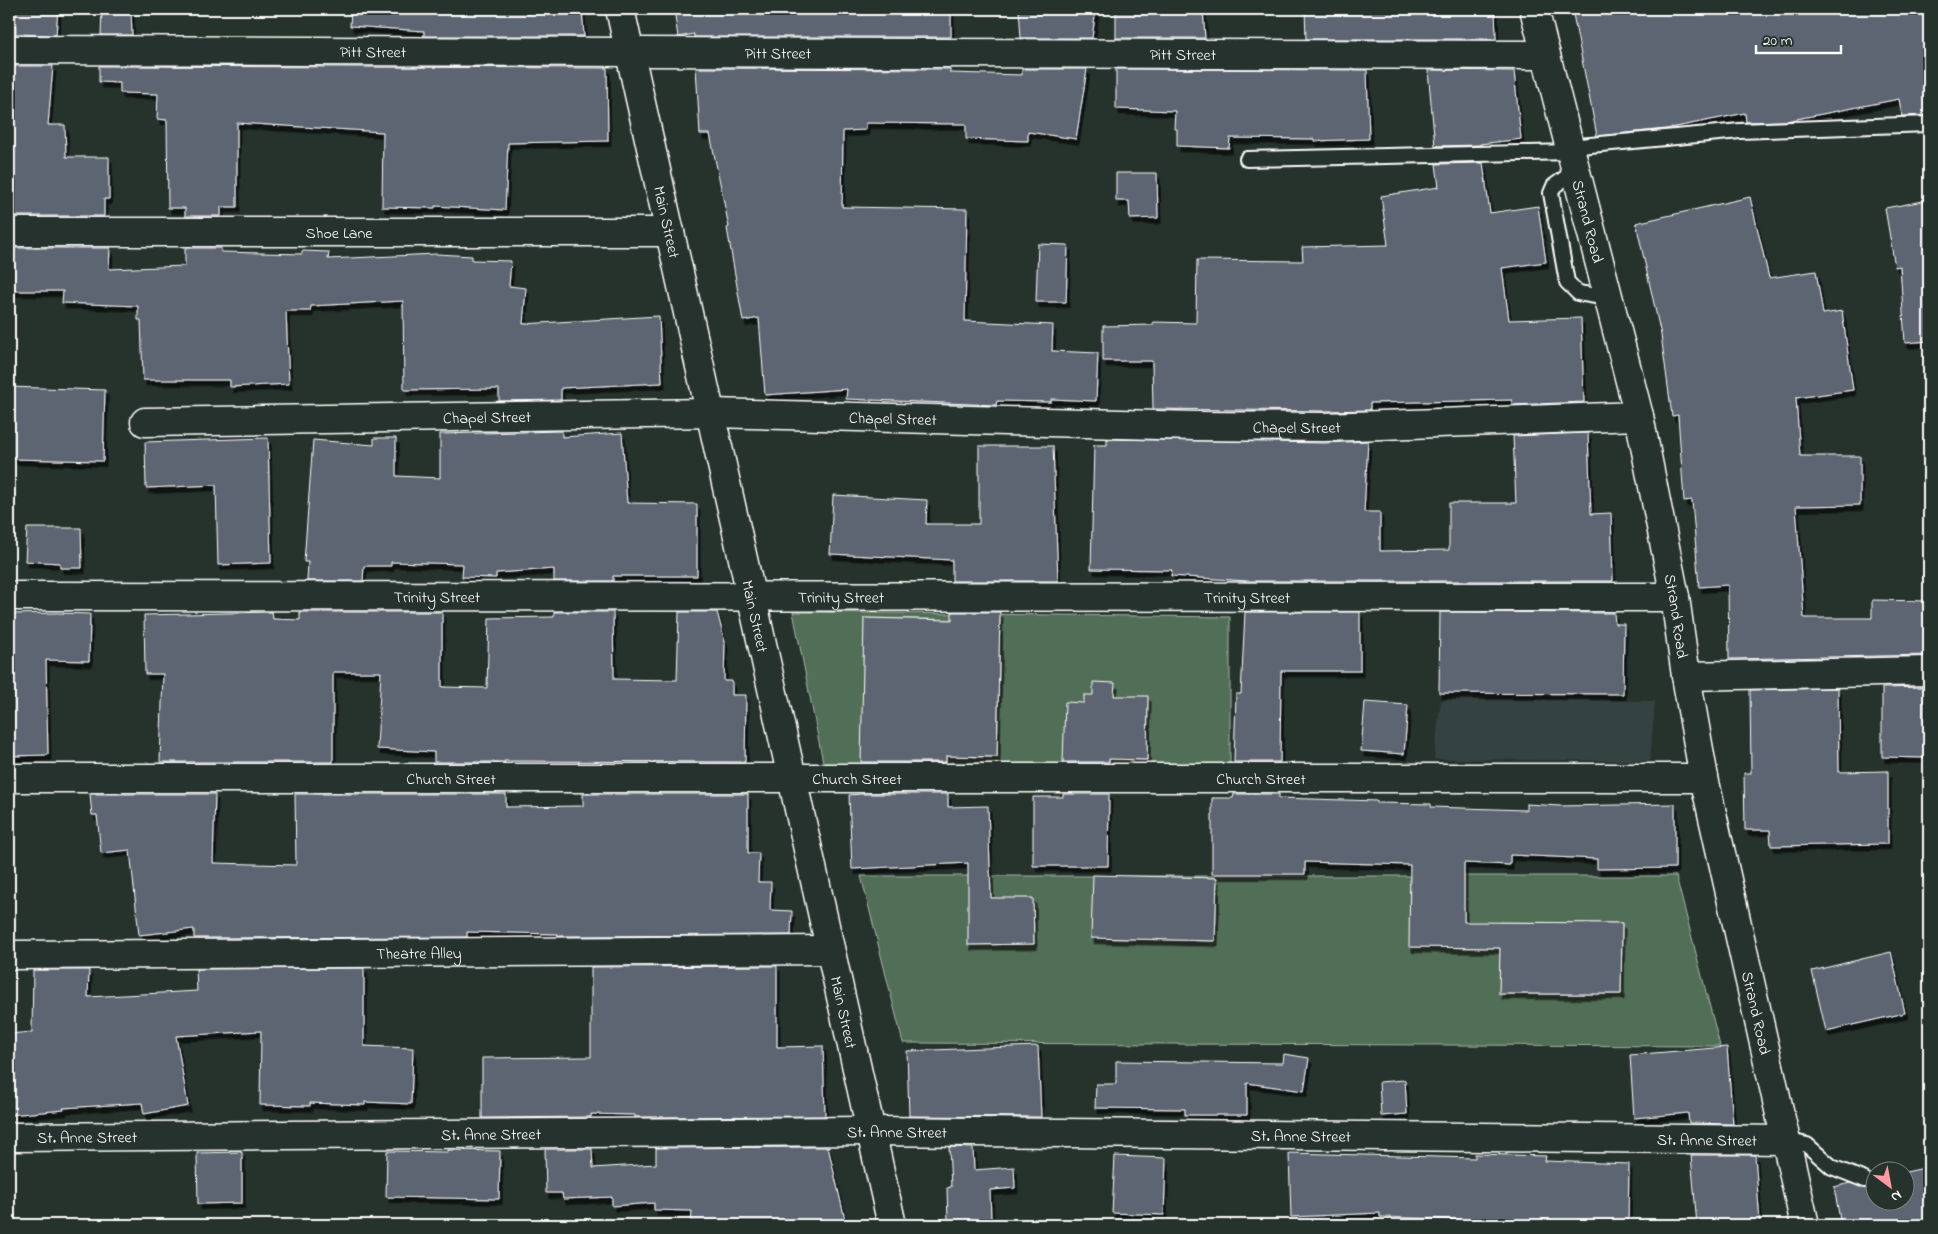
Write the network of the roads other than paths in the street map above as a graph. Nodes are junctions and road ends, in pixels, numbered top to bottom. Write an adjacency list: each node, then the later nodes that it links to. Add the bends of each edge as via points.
1 (620, 9): 4 (street, Main Street)
2 (1534, 9): 5 (street, Strand Road)
3 (9, 50): 4 (street, Pitt Street)
4 (630, 52): 5 (street, Pitt Street); 10 (street, Main Street)
5 (1546, 55): 7 (street, Strand Road)
6 (1929, 124): 7 (lane, via 1740,131)
7 (1572, 157): 8 (lane); 11 (street, Strand Road); 11 (lane, via 1551,193 1567,282 1578,293)
8 (1247, 159)
9 (9, 232): 10 (street, Shoe Lane)
10 (670, 232): 12 (street, Main Street)
11 (1608, 298): 13 (street, Strand Road)
12 (710, 413): 13 (street, Chapel Street, via 1309,427); 14 (street, Chapel Street); 17 (street, Main Street)
13 (1639, 416): 16 (street, Strand Road)
14 (145, 422)
15 (9, 596): 17 (street, Trinity Street)
16 (1675, 597): 17 (street, Trinity Street); 19 (street, Strand Road)
17 (751, 598): 21 (street, Main Street)
18 (1929, 671): 19 (street)
19 (1686, 676): 22 (street, Strand Road)
20 (9, 778): 21 (street, Church Street)
21 (791, 778): 22 (street, Church Street); 23 (street, Main Street)
22 (1704, 778): 27 (street, Strand Road)
23 (829, 950): 24 (street, Theatre Alley); 25 (street, Main Street)
24 (9, 955)
25 (870, 1132): 26 (street, St. Anne Street); 27 (street, St. Anne Street); 29 (street, Main Street)
26 (9, 1136)
27 (1785, 1140): 28 (lane, via 1806,1145 1832,1166); 30 (street, Strand Road)
28 (1865, 1180)
29 (892, 1225)
30 (1805, 1225)

